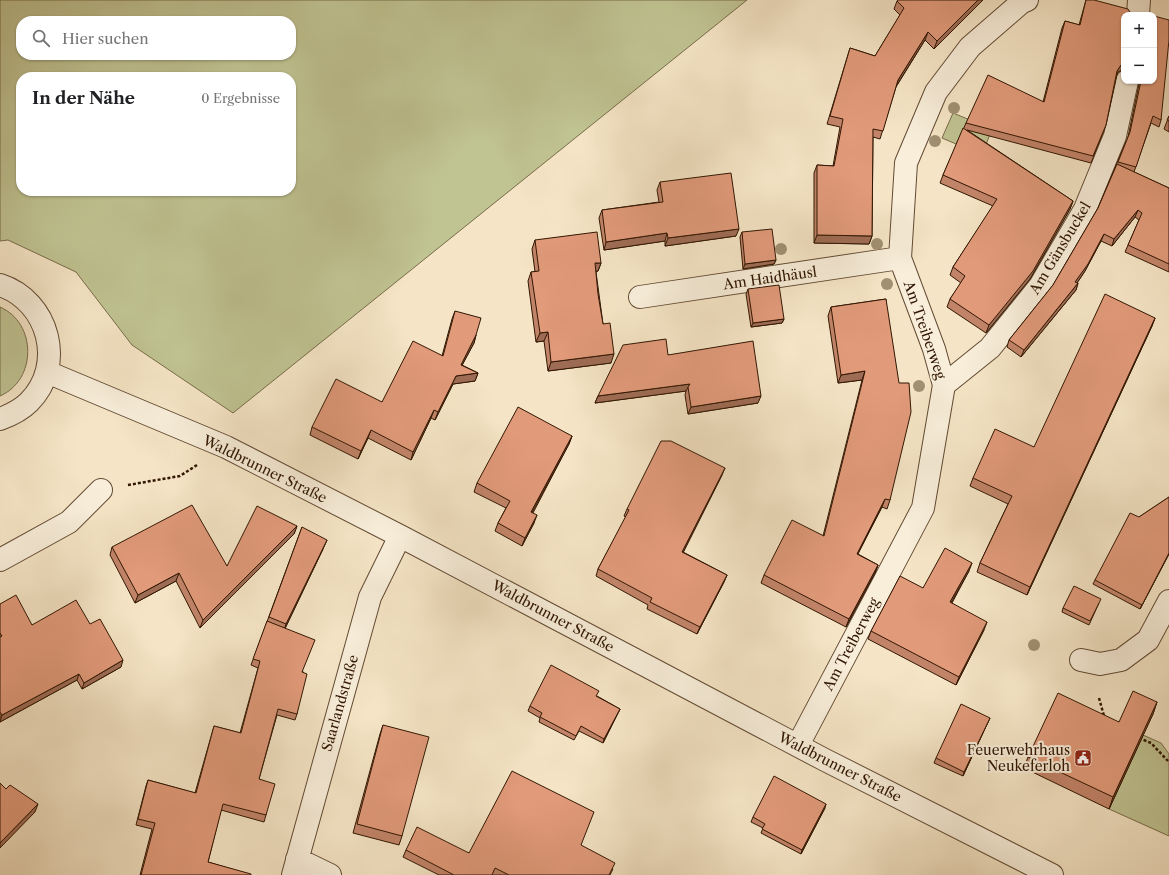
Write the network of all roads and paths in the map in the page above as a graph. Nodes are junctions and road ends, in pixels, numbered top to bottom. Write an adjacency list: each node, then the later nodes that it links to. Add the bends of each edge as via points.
1 (1027, 0): 5 (street, Am Treiberweg, via 970,47 936,92 906,163)
2 (1140, 0): 3 (street)
3 (1138, 12)
4 (1126, 84): 9 (street, Am Gänsbuckel, via 1115,136 1085,209 1040,286 990,348)
5 (900, 258): 7 (street, Am Haidhäusl); 9 (street, Am Treiberweg, via 934,349)
6 (0, 285): 8 (street, via 10,288 26,299 39,314 47,332 50,352)
7 (640, 297)
8 (47, 372): 10 (street, via 40,389 29,402); 13 (street, Waldbrunner Straße, via 226,447)
9 (944, 385): 20 (street, Am Treiberweg, via 923,508)
10 (0, 419)
11 (203, 461): 12 (path, via 180,476)
12 (101, 490): 14 (street, via 69,522)
13 (400, 536): 20 (street, Waldbrunner Straße); 22 (street, Saarlandstraße, via 370,597)
14 (0, 560)
15 (1169, 601): 16 (street, via 1148,640 1121,660 1100,664)
16 (1081, 660)
17 (1099, 698): 18 (path)
18 (1105, 720)
19 (1138, 737): 21 (path, via 1151,743)
20 (798, 745): 24 (street, Waldbrunner Straße)
21 (1168, 761)
22 (295, 867): 23 (street)
23 (330, 875)
24 (1052, 875)

